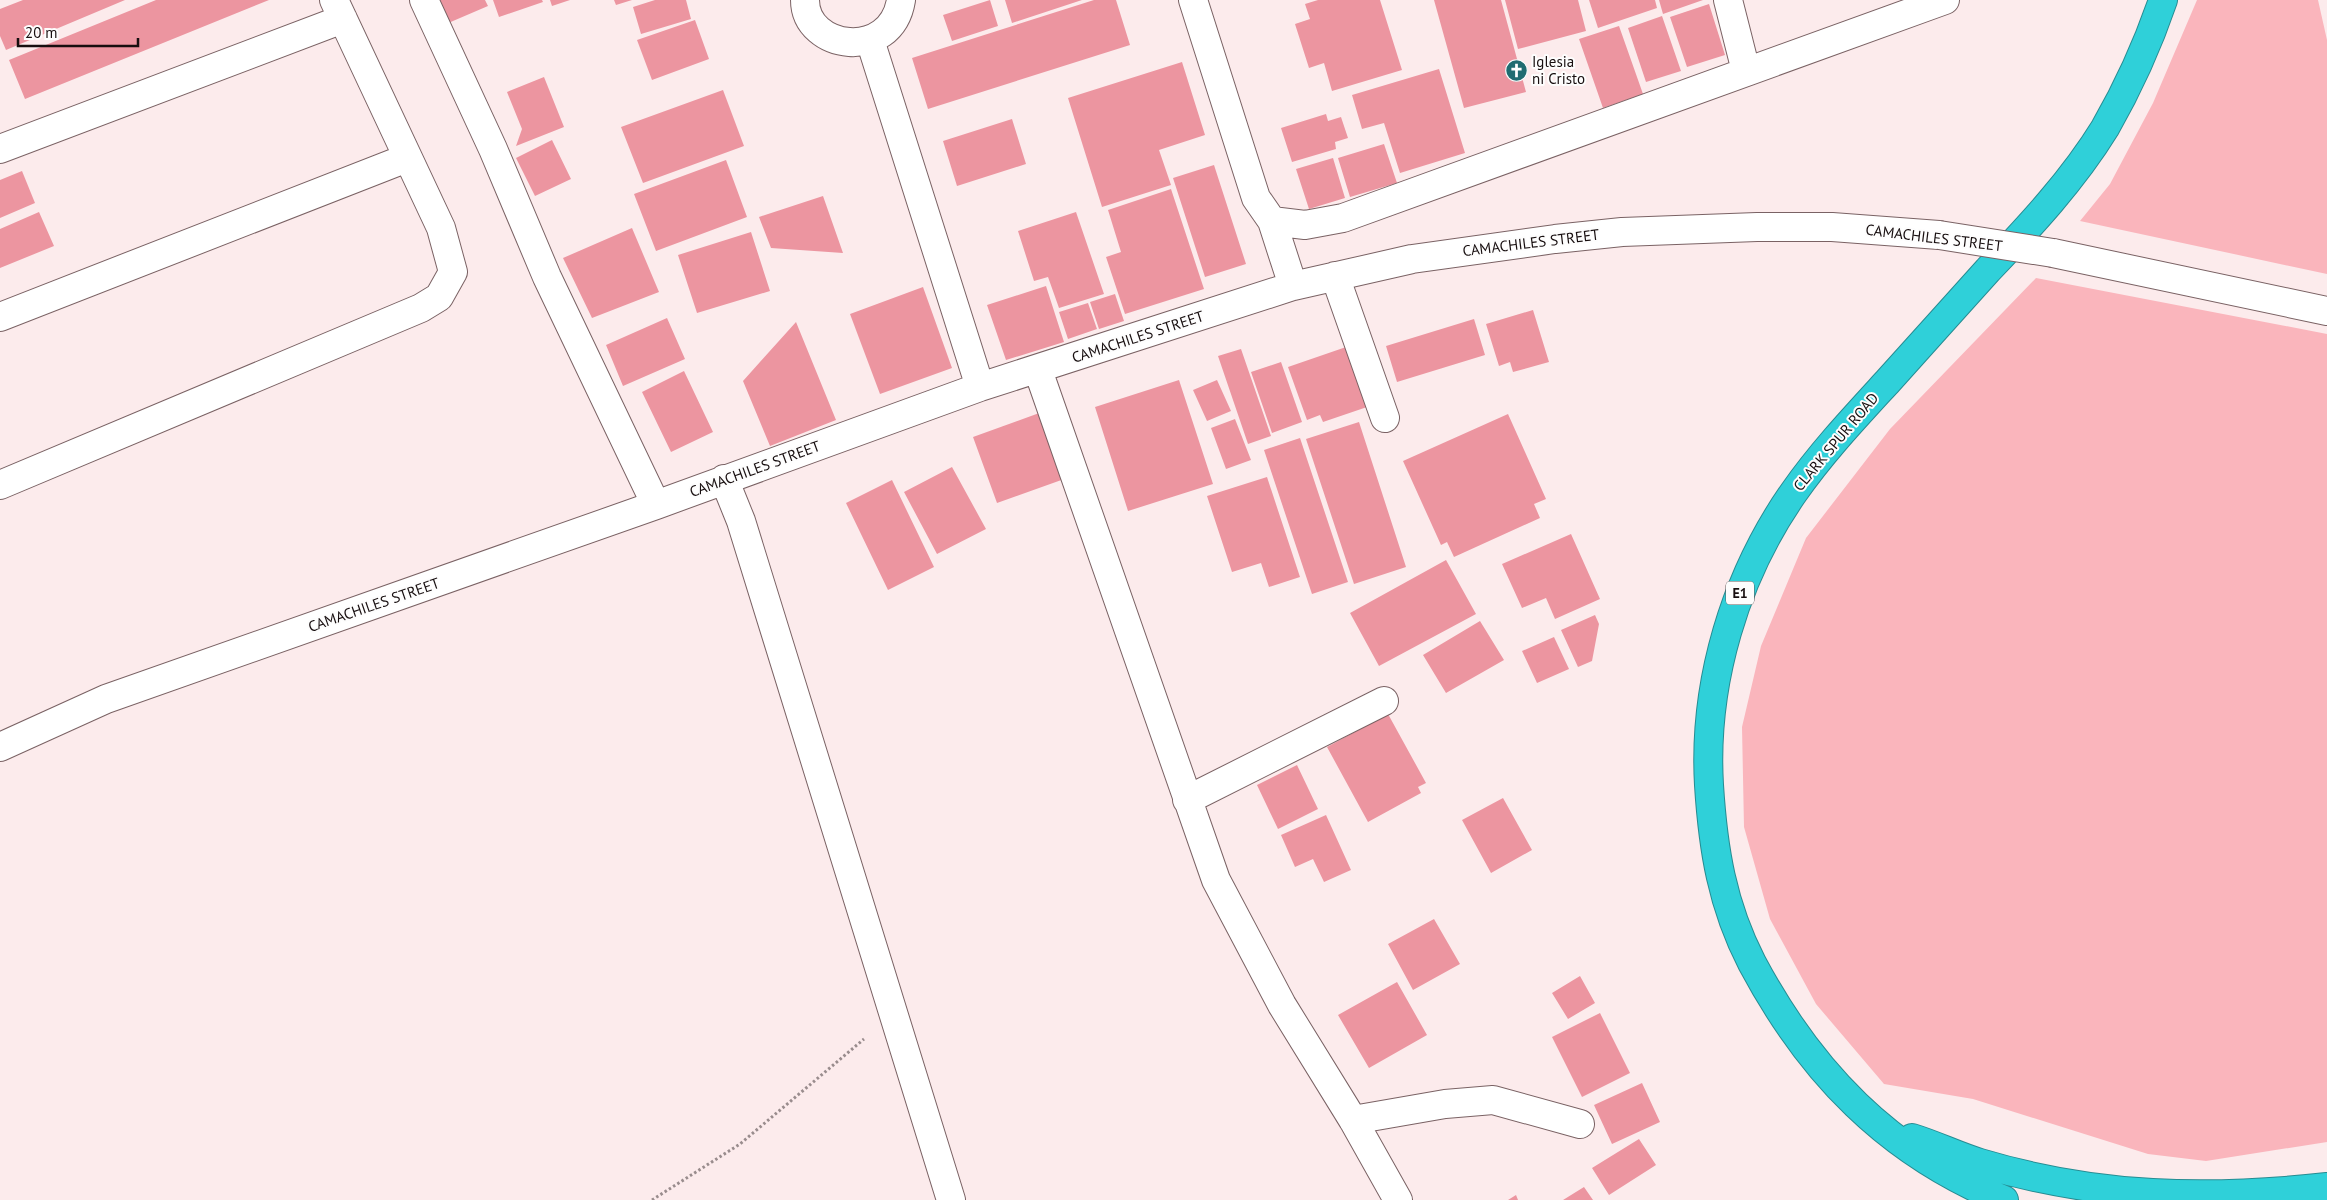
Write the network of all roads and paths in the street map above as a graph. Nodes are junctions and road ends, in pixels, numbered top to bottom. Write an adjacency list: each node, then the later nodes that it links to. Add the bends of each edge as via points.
1 (424, 0): 23 (street, via 493,149 547,277)
2 (804, 0): 9 (street, via 810,20 822,32 837,41)
3 (901, 0): 9 (street, via 893,24)
4 (1193, 0): 13 (street, via 1256,198)
5 (1728, 0): 10 (street)
6 (1945, 0): 10 (street)
7 (2163, 0): 30 (highway, CLARK SPUR ROAD / E1, via 2126,86 2104,129 2079,165 2039,215 1825,451 1792,495 1748,572 1722,650 1710,723 1708,765 1715,853 1734,923 1782,1016 1805,1049 1852,1102)
8 (338, 9): 11 (street); 12 (street)
9 (870, 40): 19 (street)
10 (1746, 71): 13 (street, via 1343,218 1305,225)
11 (0, 149)
12 (407, 158): 17 (street); 22 (street, via 441,228 453,272 439,297 421,308)
13 (1272, 221): 15 (street)
14 (1335, 276): 15 (street, CAMACHILES STREET); 16 (street, CAMACHILES STREET, bridge, via 1421,257 1622,232 1832,227 1940,235 2053,253); 20 (street)
15 (1293, 286): 18 (street, CAMACHILES STREET)
16 (2324, 310)
17 (0, 317)
18 (1038, 370): 19 (street, CAMACHILES STREET); 26 (street)
19 (980, 387): 21 (street, CAMACHILES STREET)
20 (1385, 418)
21 (724, 479): 23 (street, CAMACHILES STREET); 27 (street, via 741,521)
22 (0, 485)
23 (656, 506): 25 (street, CAMACHILES STREET, via 106,699)
24 (1384, 701): 26 (street)
25 (0, 747)
26 (1187, 800): 28 (street, via 1216,880 1282,1005)
27 (894, 1015): 32 (path, via 740,1144); 33 (street)
28 (1353, 1120): 29 (street, via 1445,1104 1493,1100); 34 (street)
29 (1580, 1124)
30 (1880, 1127): 31 (highway, via 1980,1163 2112,1193 2216,1199); 35 (highway, CLARK SPUR ROAD / E1, via 1943,1171)
31 (2327, 1187)
32 (652, 1200)
33 (951, 1200)
34 (1398, 1200)
35 (2004, 1200)

